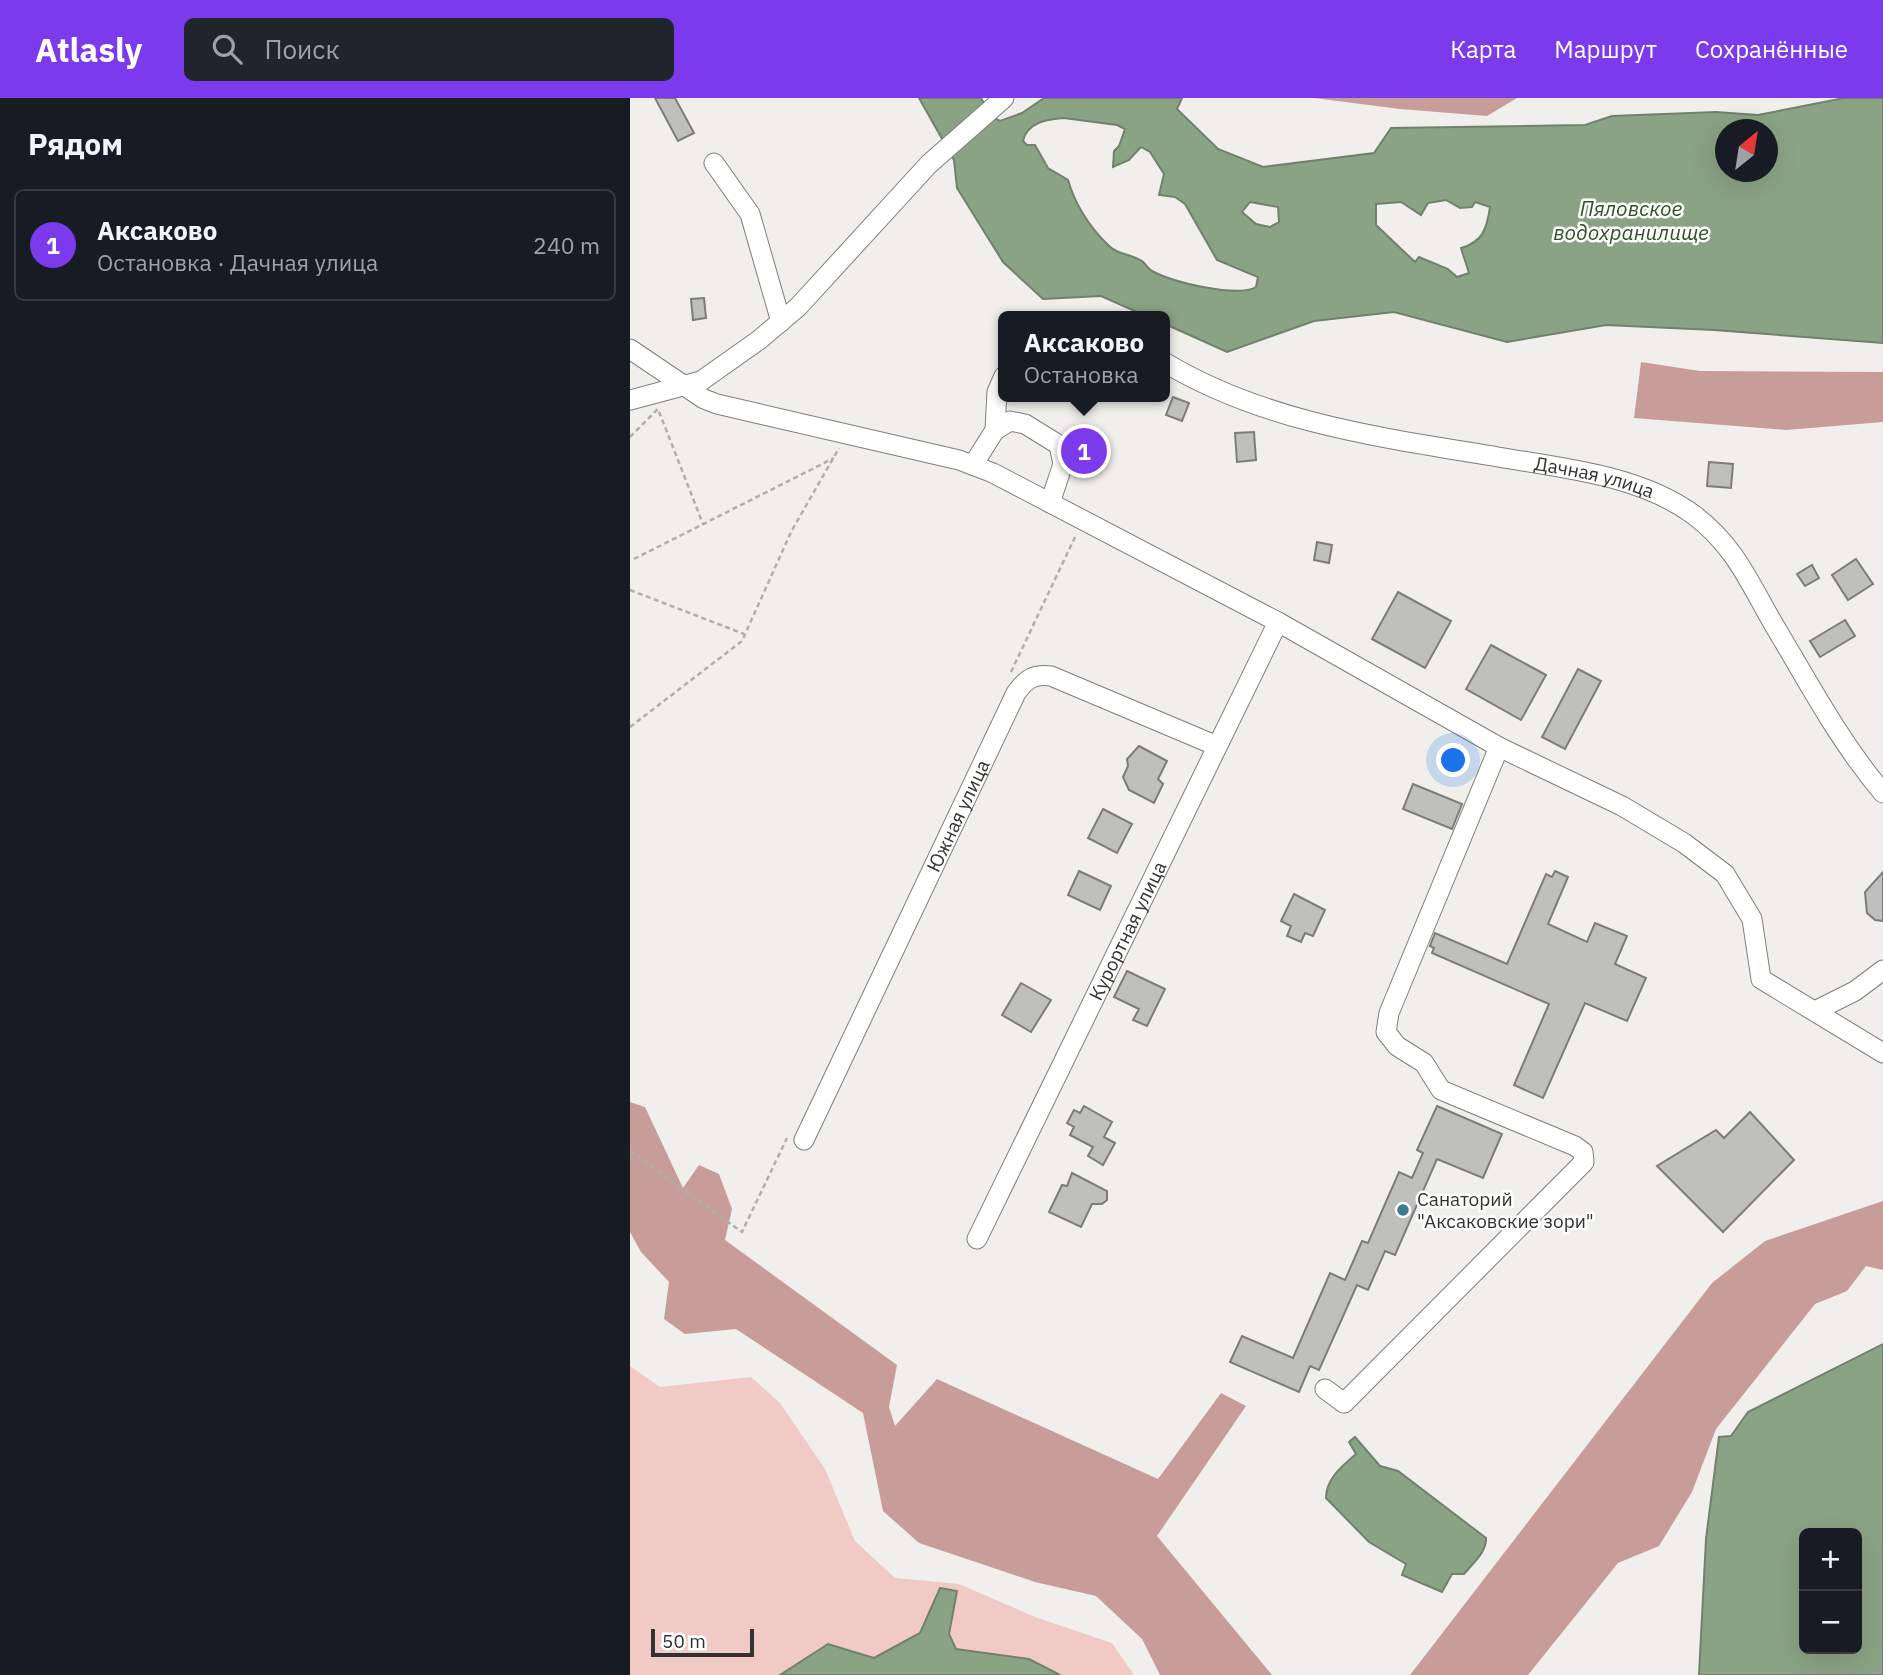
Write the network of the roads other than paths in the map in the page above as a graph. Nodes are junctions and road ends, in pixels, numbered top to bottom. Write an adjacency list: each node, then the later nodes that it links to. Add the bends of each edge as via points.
1 (1004, 99): 3 (street, via 941,152)
2 (714, 163): 3 (street, via 750,214)
3 (781, 322): 6 (street, via 718,370)
4 (630, 349): 6 (street)
5 (1170, 366): 15 (street, Дачная улица, via 1202,385 1271,411 1378,437 1630,484 1694,515 1732,548 1849,752)
6 (685, 387): 8 (street); 10 (street, via 717,404)
7 (998, 389): 9 (street)
8 (630, 400)
9 (995, 430): 10 (street); 11 (street, via 1010,421 1025,424 1059,445 1063,464)
10 (973, 465): 11 (street)
11 (1050, 503): 12 (street)
12 (1278, 622): 13 (street, Курортная улица); 14 (street)
13 (1217, 746): 19 (street, Южная улица, via 1051,676 1036,674 1025,681); 20 (street, Курортная улица)
14 (1499, 747): 17 (street, via 1622,806 1725,874 1752,919 1761,979); 21 (street, via 1389,1013 1386,1032 1397,1046 1424,1063 1441,1090 1575,1146 1583,1152 1584,1162 1344,1403)
15 (1883, 793)
16 (1883, 970): 17 (street)
17 (1815, 1012): 18 (street)
18 (1883, 1053)
19 (797, 1136)
20 (977, 1239)
21 (1325, 1389)

